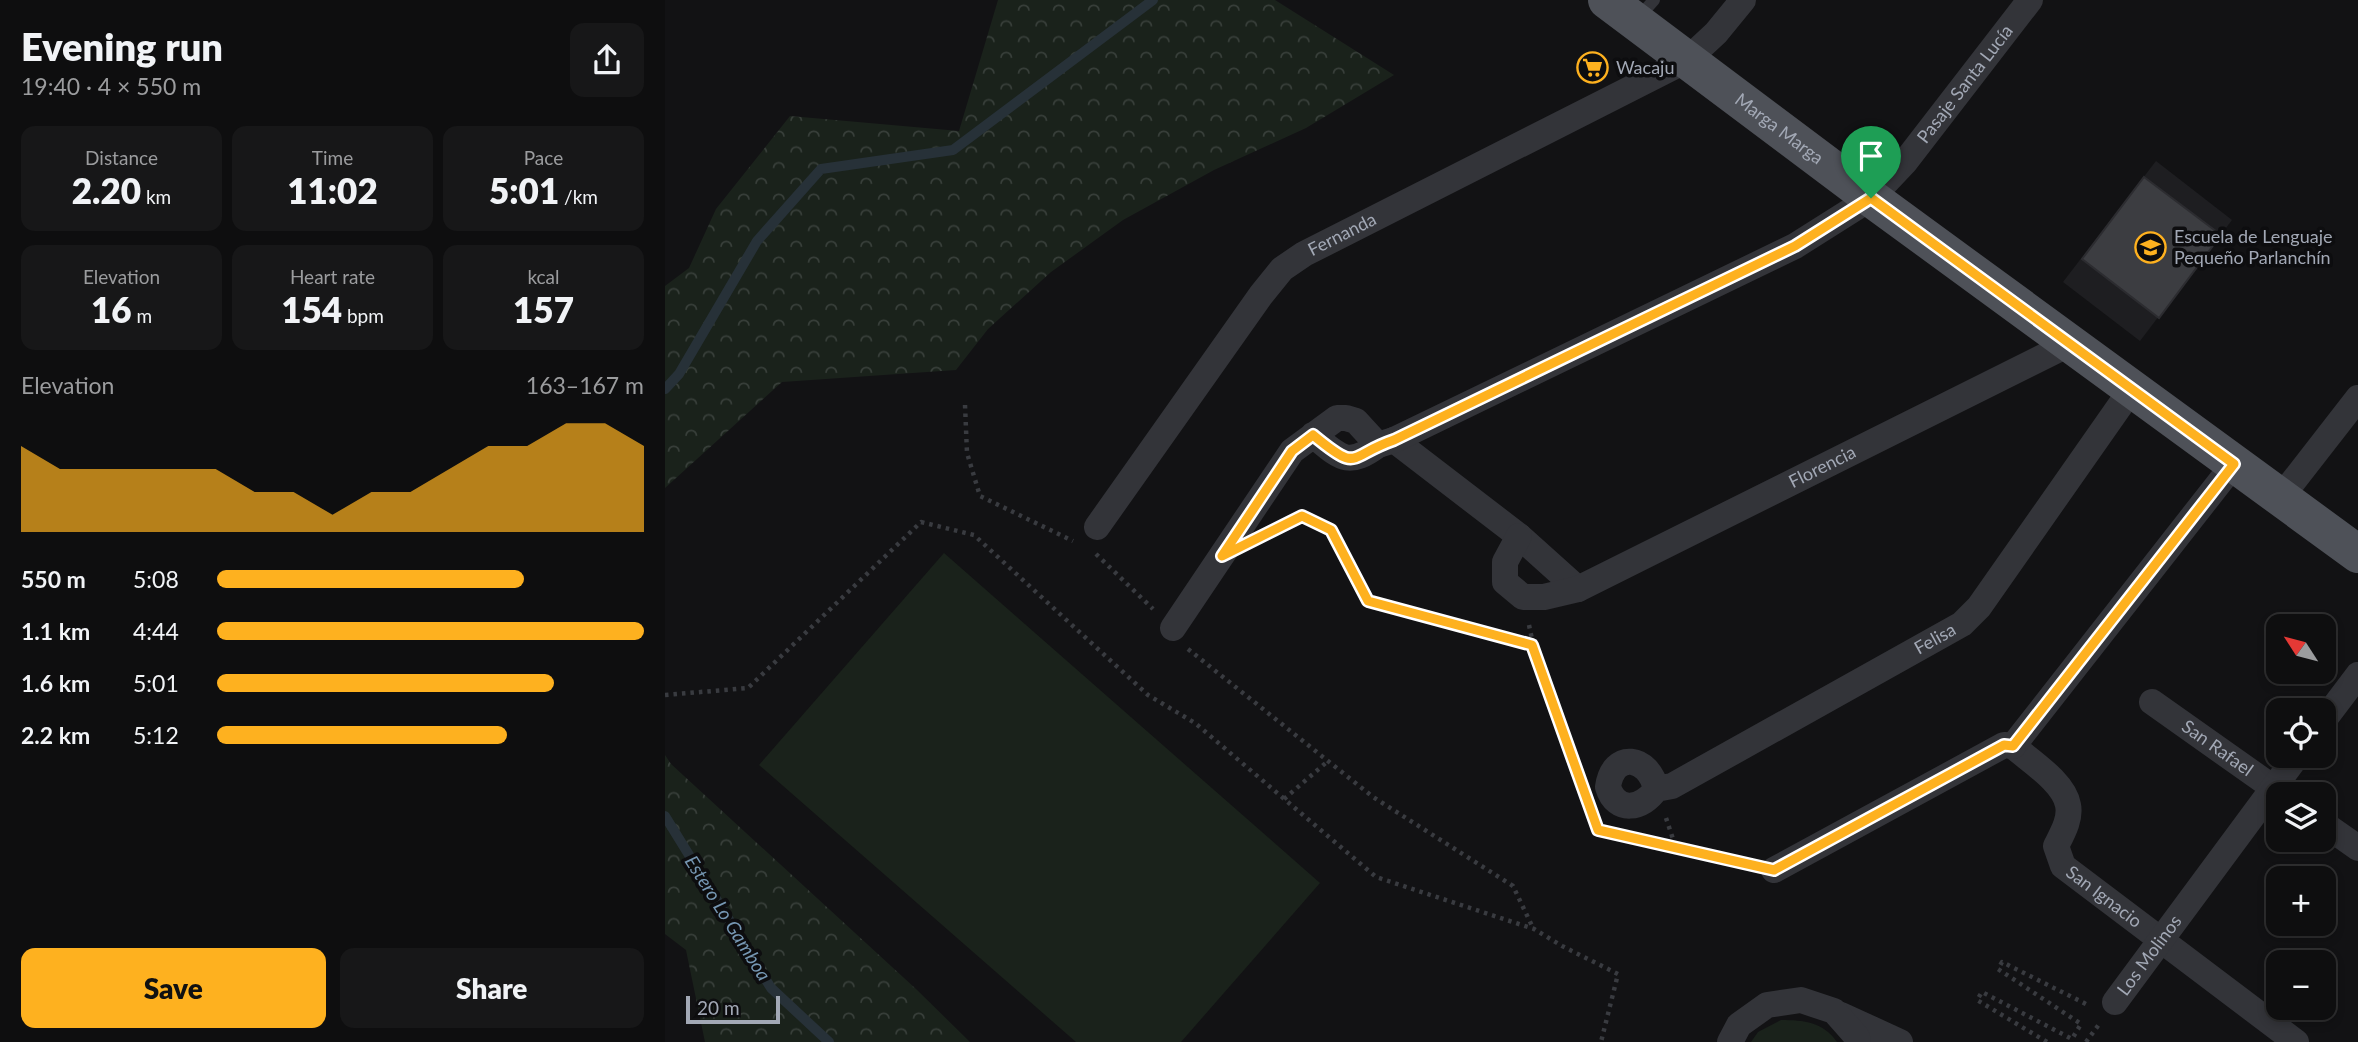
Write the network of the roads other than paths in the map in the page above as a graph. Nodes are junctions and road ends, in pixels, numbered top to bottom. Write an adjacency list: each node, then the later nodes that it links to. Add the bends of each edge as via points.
1 (1743, 0): 4 (street, Fernanda)
2 (2030, 0): 5 (street, Pasaje Santa Lucía, via 1905,162)
3 (1632, 7): 4 (main road, Marga Marga)
4 (1687, 60): 5 (main road, Marga Marga); 14 (street, Fernanda, via 1282,269)
5 (1871, 198): 6 (main road, Marga Marga); 10 (street, Pasaje Santa Lucía, via 1795,246)
6 (2069, 344): 7 (main road, Marga Marga); 16 (street, Florencia)
7 (2131, 390): 11 (main road, Marga Marga); 23 (street, Felisa, via 1979,607 1962,624 1672,786)
8 (2358, 398): 12 (street)
9 (1313, 435): 10 (street, via 1336,418 1346,418); 10 (street, Pasaje Santa Lucía, via 1344,459 1354,459); 17 (street, via 1292,451)
10 (1386, 442): 13 (street)
11 (2234, 464): 12 (main road, Marga Marga); 21 (street)
12 (2281, 497): 15 (main road, Marga Marga)
13 (1519, 536): 16 (street); 16 (street, Florencia, via 1505,562 1505,583 1523,597)
14 (1089, 540)
15 (2358, 555)
16 (1578, 589)
17 (1173, 628)
18 (2358, 675): 20 (street)
19 (2152, 702): 22 (street, San Rafael)
20 (2336, 704)
21 (2013, 746): 27 (street, via 2004,745); 28 (street, San Ignacio, via 2063,789 2069,806 2056,846 2063,866)
22 (2266, 783)
23 (1656, 789)
24 (2266, 805): 28 (street, Los Molinos)
25 (2336, 832): 26 (street)
26 (2358, 848)
27 (1774, 870)
28 (2160, 938): 29 (street, Los Molinos); 34 (street, San Ignacio)
29 (2115, 1002)
30 (1834, 1011): 31 (street, via 1801,1000 1767,1005 1738,1025); 32 (street); 33 (street)
31 (1730, 1042)
32 (1858, 1042)
33 (1900, 1042)
34 (2296, 1042)

